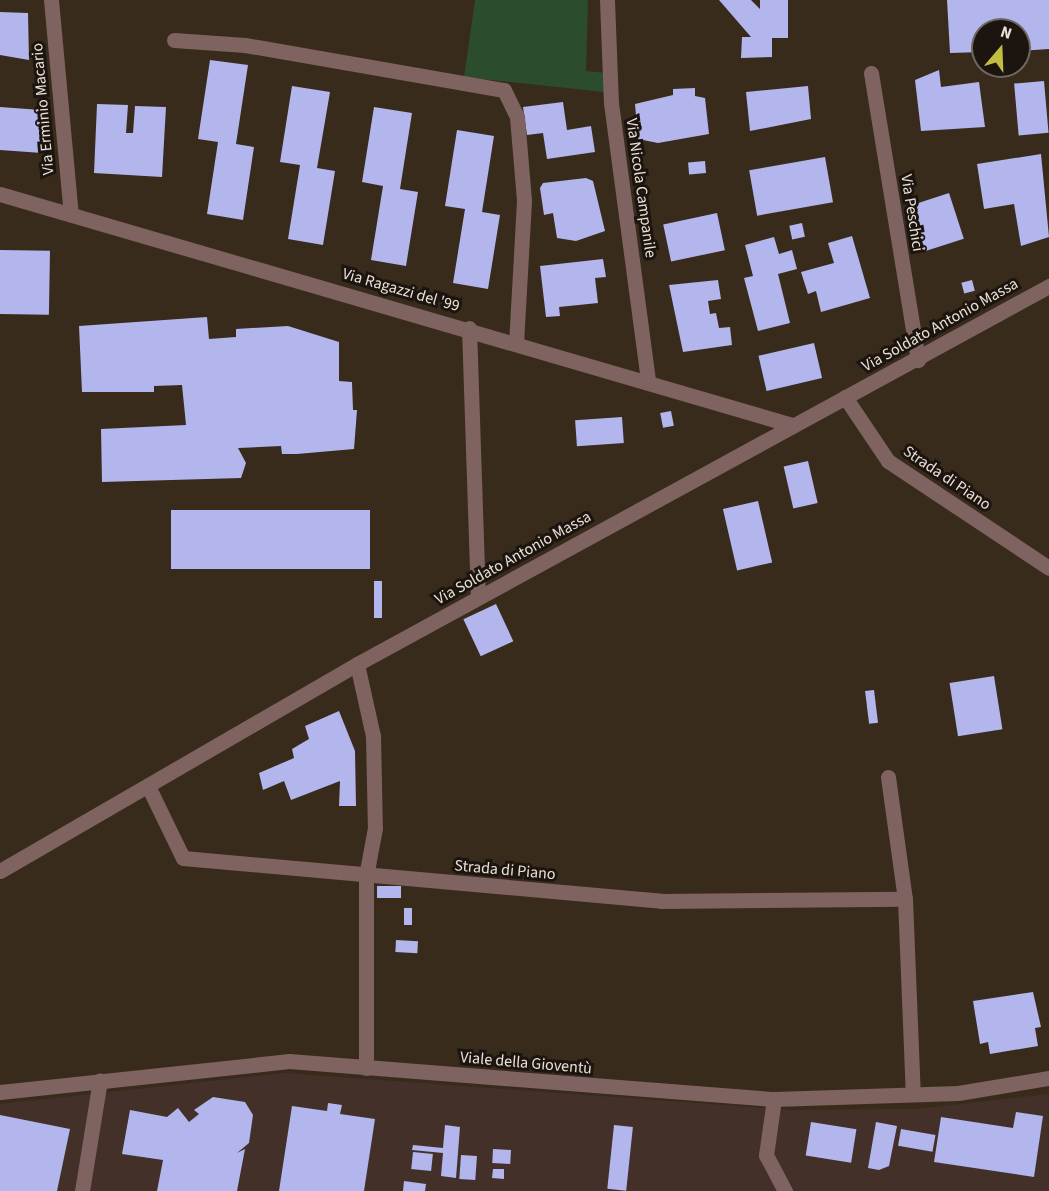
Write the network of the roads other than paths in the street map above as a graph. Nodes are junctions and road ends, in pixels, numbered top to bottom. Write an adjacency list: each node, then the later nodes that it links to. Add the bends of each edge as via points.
1 (51, 0): 6 (street, Via Erminio Macario)
2 (607, 0): 11 (street, Via Nicola Campanile, via 611,103)
3 (174, 40): 9 (street, via 245,45 504,90 517,117 524,201)
4 (871, 73): 10 (street, Via Peschici)
5 (0, 194): 6 (street, Via Ragazzi del '99)
6 (71, 214): 8 (street, Via Ragazzi del '99)
7 (1049, 286): 10 (street, Via Soldato Antonio Massa)
8 (469, 328): 9 (street, Via Ragazzi del '99); 15 (street)
9 (516, 342): 11 (street, Via Ragazzi del '99)
10 (918, 360): 12 (street, Via Soldato Antonio Massa)
11 (648, 380): 13 (street, Via Ragazzi del '99)
12 (845, 397): 13 (street, Via Soldato Antonio Massa); 14 (street, Strada di Piano, via 888,461)
13 (792, 425): 15 (street, Via Soldato Antonio Massa)
14 (1049, 568)
15 (478, 597): 16 (street, Via Soldato Antonio Massa)
16 (357, 664): 18 (street, Via Soldato Antonio Massa); 20 (street, via 374,736 375,828)
17 (888, 777): 21 (street)
18 (148, 786): 19 (street, Via Soldato Antonio Massa); 20 (street, Strada di Piano, via 183,858)
19 (0, 871)
20 (366, 876): 21 (street, Strada di Piano, via 661,901); 22 (street)
21 (905, 899): 26 (street)
22 (366, 1068): 24 (street, Viale della Gioventù, via 289,1061); 27 (street, Viale della Gioventù)
23 (1049, 1078): 26 (street, Viale della Gioventù)
24 (100, 1080): 25 (street, Viale della Gioventù); 28 (street)
25 (0, 1092)
26 (913, 1094): 27 (street, Viale della Gioventù)
27 (774, 1099): 29 (street, via 766,1155)
28 (82, 1191)
29 (785, 1191)

